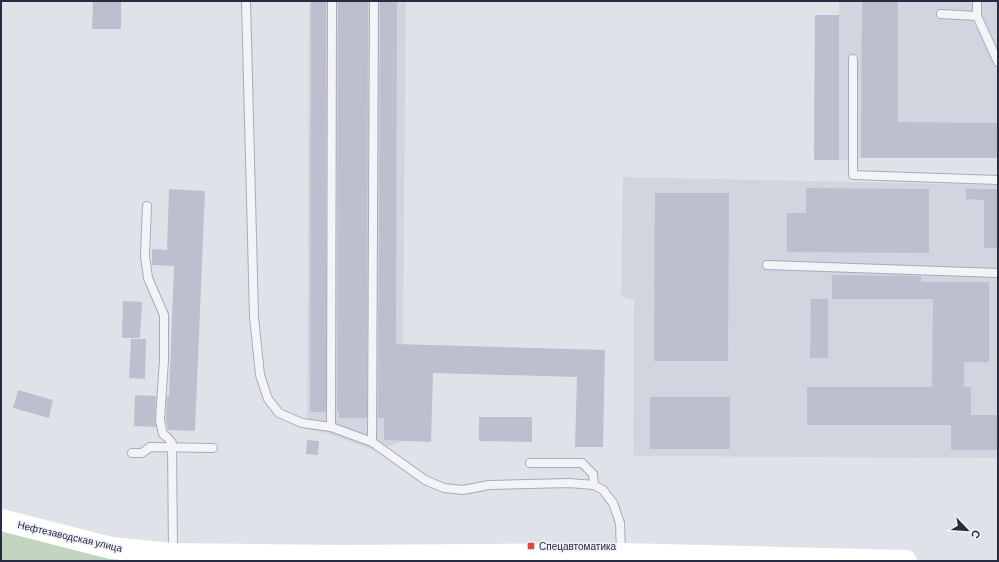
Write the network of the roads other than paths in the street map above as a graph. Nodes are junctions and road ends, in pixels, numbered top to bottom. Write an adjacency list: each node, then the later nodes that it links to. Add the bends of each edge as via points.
1 (246, 1): 13 (lane, via 254,317 260,375 268,399 279,413 302,423)
2 (332, 1): 13 (lane)
3 (374, 1): 14 (lane)
4 (978, 1): 6 (lane)
5 (941, 14): 6 (lane)
6 (977, 16): 8 (lane)
7 (853, 59): 9 (lane, via 853,175)
8 (998, 62)
9 (998, 180)
10 (147, 206): 15 (lane, via 145,256 148,278 164,315 160,420 163,434 172,443)
11 (767, 265): 12 (lane)
12 (998, 273)
13 (331, 427): 14 (lane)
14 (372, 442): 19 (lane, via 425,480 444,488 463,490 489,486 569,483)
15 (172, 448): 16 (lane); 17 (lane, via 150,447 142,453); 21 (lane)
16 (213, 448)
17 (132, 453)
18 (530, 463): 19 (lane, via 582,463 593,474)
19 (594, 485): 22 (lane, via 603,490 613,503 620,523)
20 (1, 520): 21 (main road, Нефтезаводская улица, via 111,548)
21 (173, 554): 22 (main road, Нефтезаводская улица)
22 (621, 554): 23 (main road, Нефтезаводская улица)
23 (906, 561)

